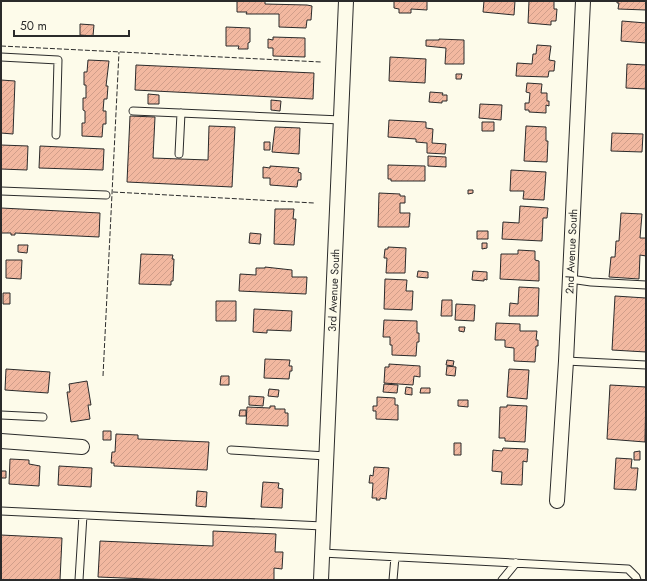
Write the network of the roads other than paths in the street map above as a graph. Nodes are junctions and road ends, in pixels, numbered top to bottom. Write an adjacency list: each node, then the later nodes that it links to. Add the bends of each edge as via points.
1 (346, 1): 6 (street, 3rd Avenue South)
2 (583, 1): 11 (street, 2nd Avenue South)
3 (1, 57): 7 (lane, via 58,60)
4 (133, 111): 5 (lane)
5 (181, 113): 6 (lane); 8 (lane)
6 (341, 120): 20 (street, 3rd Avenue South)
7 (56, 135)
8 (179, 154)
9 (1, 191): 10 (lane)
10 (106, 194)
11 (570, 279): 12 (lane); 13 (street, 2nd Avenue South)
12 (646, 285)
13 (566, 361): 14 (lane); 21 (street, 2nd Avenue South)
14 (646, 365)
15 (1, 415): 16 (lane)
16 (43, 417)
17 (1, 441): 18 (street)
18 (82, 446)
19 (231, 450): 20 (lane)
20 (326, 456): 24 (street, 3rd Avenue South)
21 (557, 501)
22 (1, 512): 23 (lane)
23 (82, 515): 24 (lane); 28 (lane)
24 (323, 526): 25 (street, 3rd Avenue South)
25 (322, 553): 26 (lane); 29 (street, 3rd Avenue South)
26 (395, 557): 27 (lane); 30 (lane)
27 (516, 563): 31 (lane); 32 (lane, via 628,568)
28 (79, 580)
29 (321, 580)
30 (393, 580)
31 (502, 580)
32 (637, 580)

